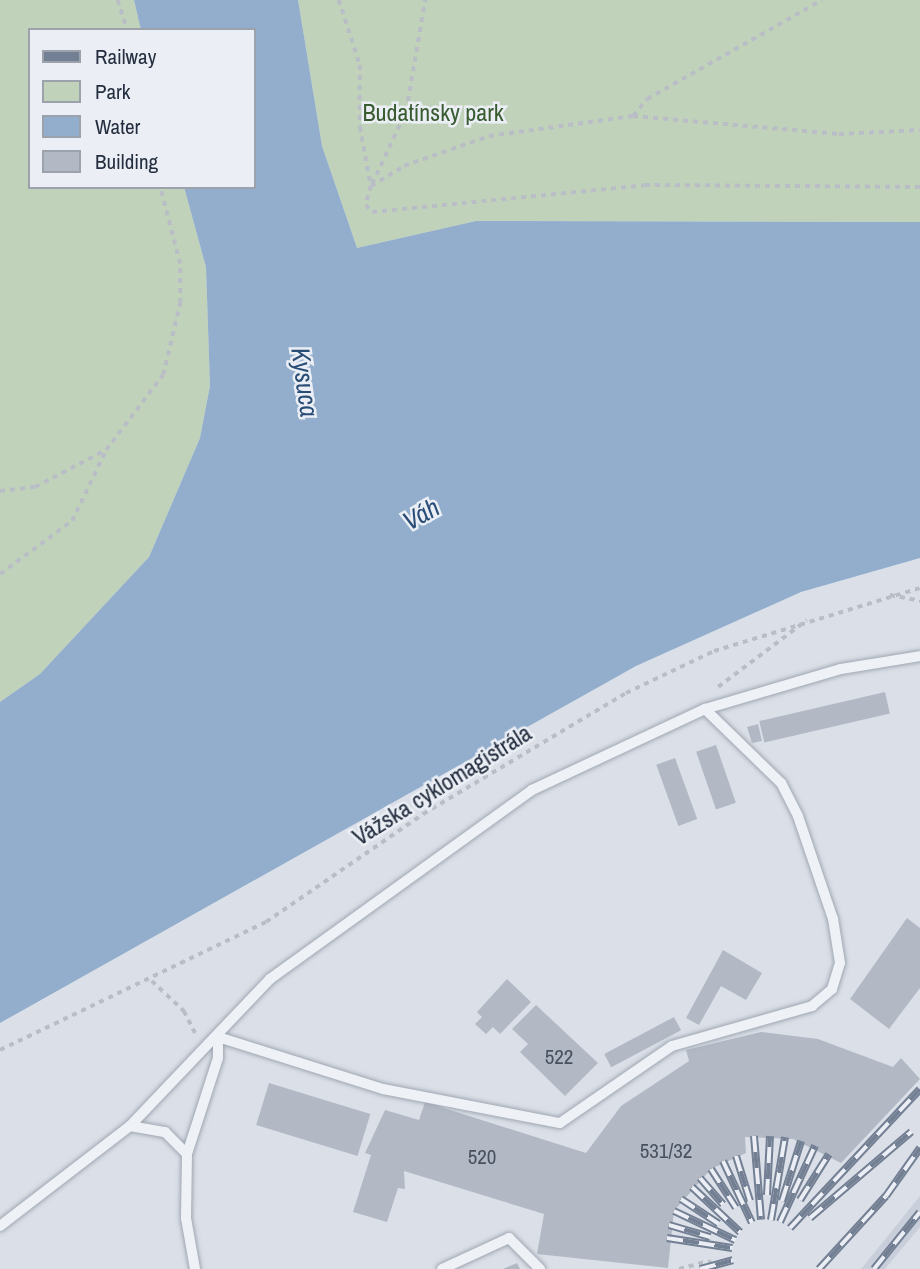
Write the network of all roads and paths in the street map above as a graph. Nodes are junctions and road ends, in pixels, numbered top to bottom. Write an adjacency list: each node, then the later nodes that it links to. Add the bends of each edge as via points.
1 (118, 0): 5 (path)
2 (340, 0): 8 (path, via 360,65 360,127)
3 (425, 0): 8 (path, via 406,111)
4 (822, 0): 6 (path, via 665,88)
5 (126, 28)
6 (633, 116): 7 (path, via 838,134); 8 (path, via 489,136 404,166)
7 (920, 130)
8 (371, 186): 9 (path, via 368,210 383,215 645,186)
9 (920, 187)
10 (161, 189): 11 (path, via 180,264 180,303 163,375)
11 (106, 450): 12 (path, via 35,488); 13 (path, via 72,521)
12 (0, 491)
13 (0, 574)
14 (920, 588): 15 (path, Vážska cyklomagistrála)
15 (890, 595): 16 (path); 17 (path, Vážska cyklomagistrála)
16 (920, 601)
17 (811, 617): 19 (path, via 711,693); 20 (path, Vážska cyklomagistrála, via 714,652 626,694 423,814 266,922)
18 (920, 656): 19 (lane, via 841,669)
19 (705, 709): 21 (lane, via 532,789 270,979); 21 (lane, via 781,783 798,816 833,919 840,964 831,989 812,1006 672,1046 560,1123 383,1089)
20 (152, 981): 22 (path, Vážska cyklomagistrála); 23 (path, via 184,1011)
21 (218, 1037): 23 (lane); 25 (lane, via 218,1058)
22 (0, 1050)
23 (204, 1051): 24 (lane)
24 (130, 1126): 25 (lane, via 164,1132); 26 (lane)
25 (187, 1154): 27 (lane, via 186,1218)
26 (0, 1226)
27 (195, 1269)
28 (442, 1269): 29 (lane, via 509,1238)
29 (540, 1269)
30 (679, 1269): 31 (path, via 709,1261)
31 (717, 1269)

